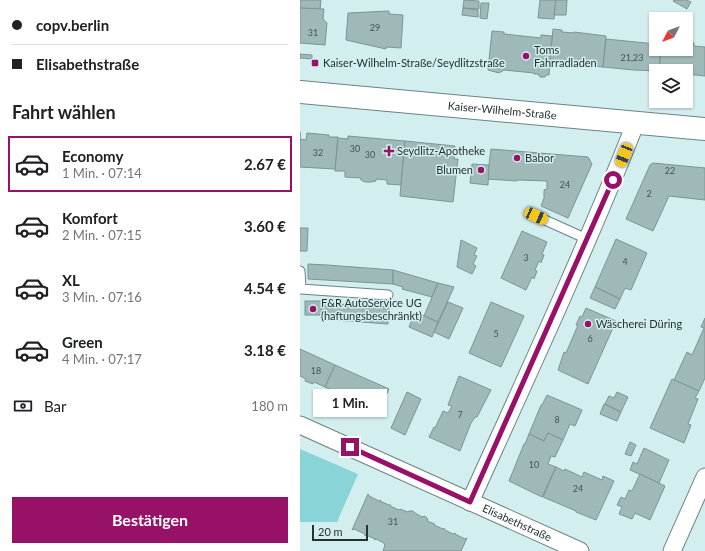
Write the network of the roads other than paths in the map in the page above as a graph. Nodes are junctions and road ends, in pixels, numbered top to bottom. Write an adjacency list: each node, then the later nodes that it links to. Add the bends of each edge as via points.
1 (300, 92): 2 (main road, Kaiser-Wilhelm-Straße)
2 (636, 122): 3 (main road, Kaiser-Wilhelm-Straße); 5 (street)
3 (705, 129)
4 (536, 216): 5 (lane)
5 (587, 239): 10 (street)
6 (300, 271): 7 (lane, via 301,289)
7 (388, 295)
8 (300, 425): 10 (street, Elisabethstraße)
9 (705, 477): 12 (street)
10 (470, 502): 11 (street, Elisabethstraße)
11 (580, 551)
12 (672, 551)

